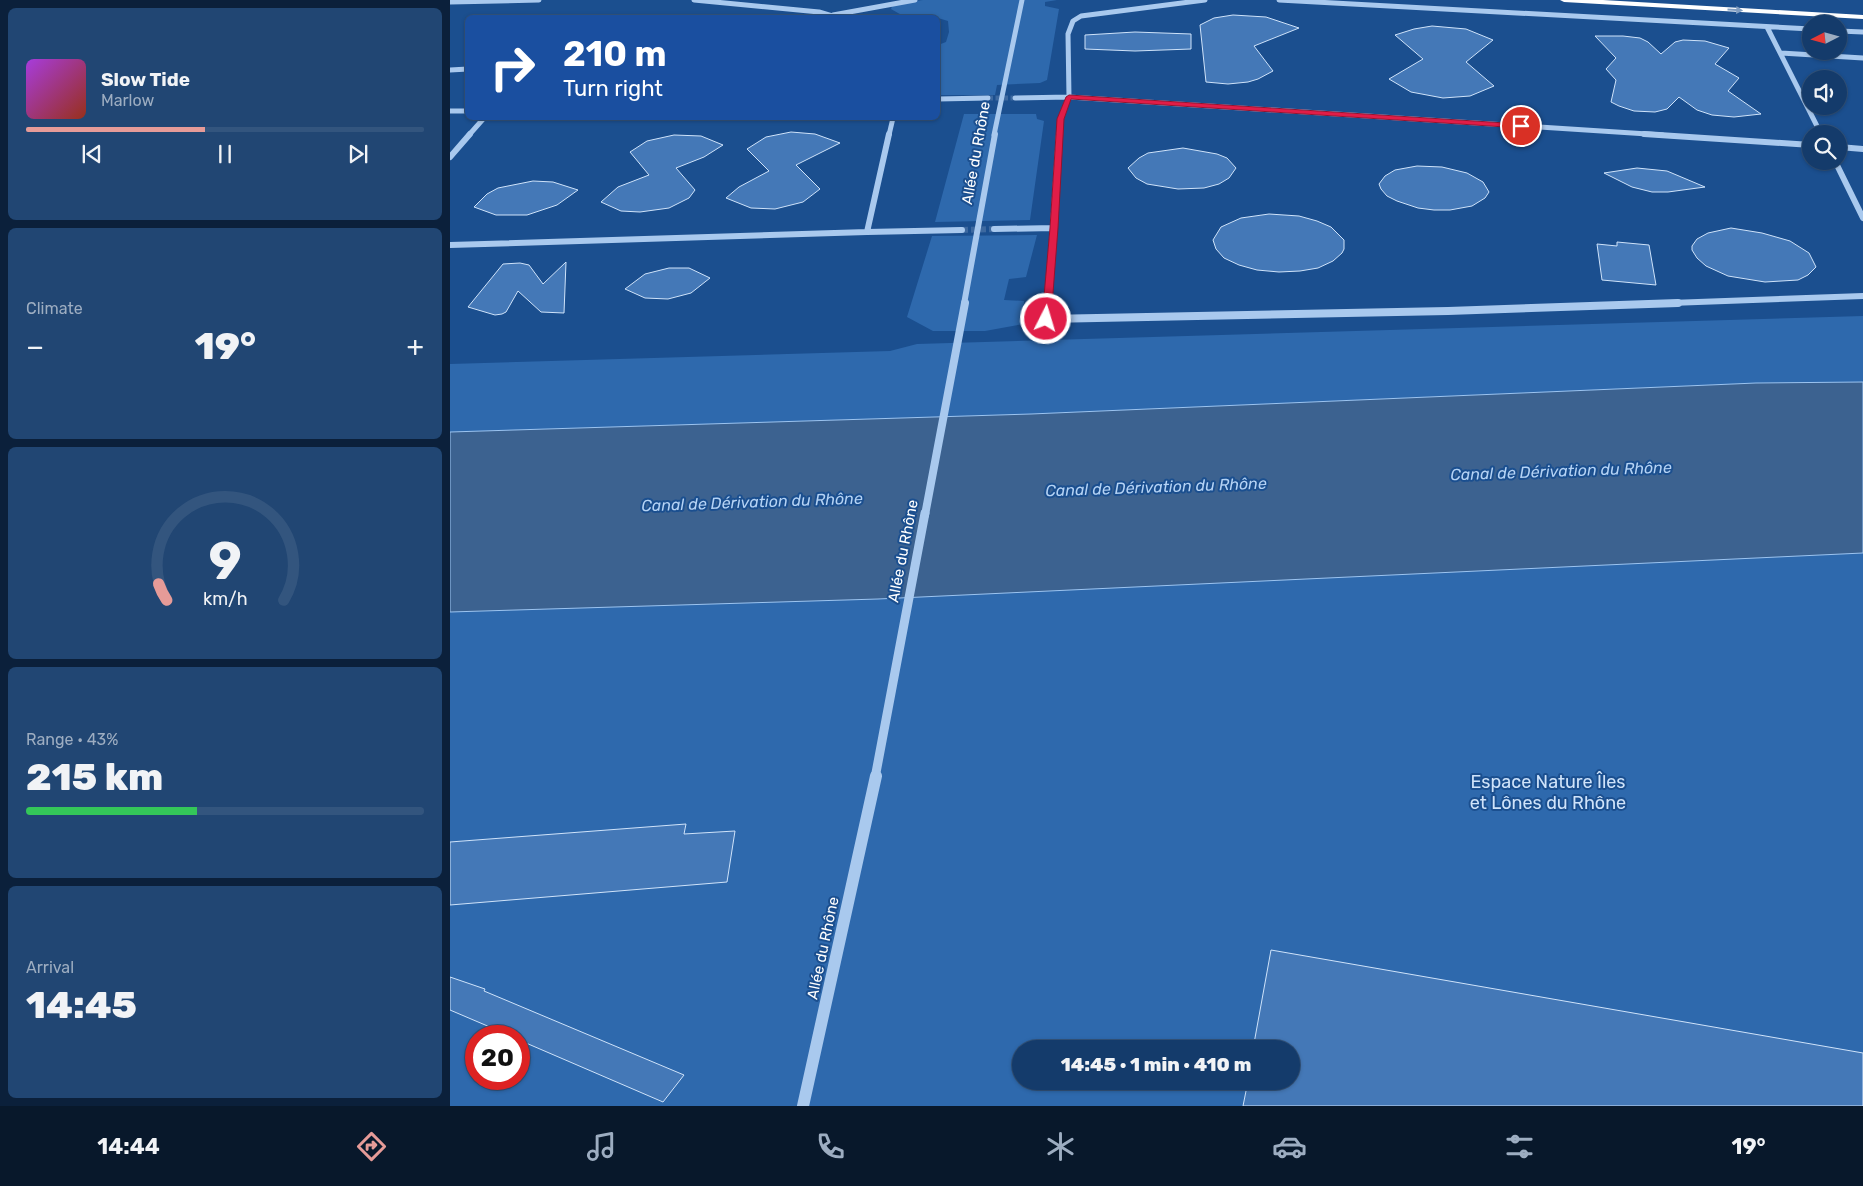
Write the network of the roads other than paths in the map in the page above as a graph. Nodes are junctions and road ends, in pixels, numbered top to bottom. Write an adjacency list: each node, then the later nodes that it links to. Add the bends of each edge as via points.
1 (539, 0): 9 (lane)
2 (694, 0): 11 (street)
3 (915, 0): 11 (street)
4 (1022, 0): 42 (street, Allée du Rhône, via 876,775)
5 (1205, 0): 21 (street, via 1081,16 1073,21 1068,34)
6 (1279, 0): 13 (street)
7 (1564, 0): 12 (highway, one-way to 12)
8 (1706, 0): 10 (highway)
9 (450, 2)
10 (1854, 8)
11 (832, 15)
12 (1863, 16)
13 (1767, 27): 14 (street); 17 (street)
14 (1802, 29)
15 (1848, 31): 16 (street)
16 (1863, 32)
17 (1781, 53): 18 (street); 29 (street)
18 (1863, 58)
19 (465, 69): 20 (street)
20 (450, 70)
21 (1069, 97): 23 (street); 30 (lane); 36 (street, via 1060,119)
22 (988, 98): 24 (street)
23 (1014, 98)
24 (940, 99)
25 (465, 110): 26 (street)
26 (450, 111)
27 (482, 120): 33 (street)
28 (893, 120): 39 (street)
29 (1817, 125)
30 (1802, 144)
31 (1847, 148): 32 (street)
32 (1863, 149)
33 (450, 157)
34 (1839, 170): 35 (street)
35 (1863, 218)
36 (1054, 228): 37 (street); 41 (street, via 1046,319 1448,311)
37 (994, 229)
38 (962, 230): 39 (street)
39 (867, 232): 40 (street)
40 (450, 245)
41 (1863, 296)
42 (803, 1106)

